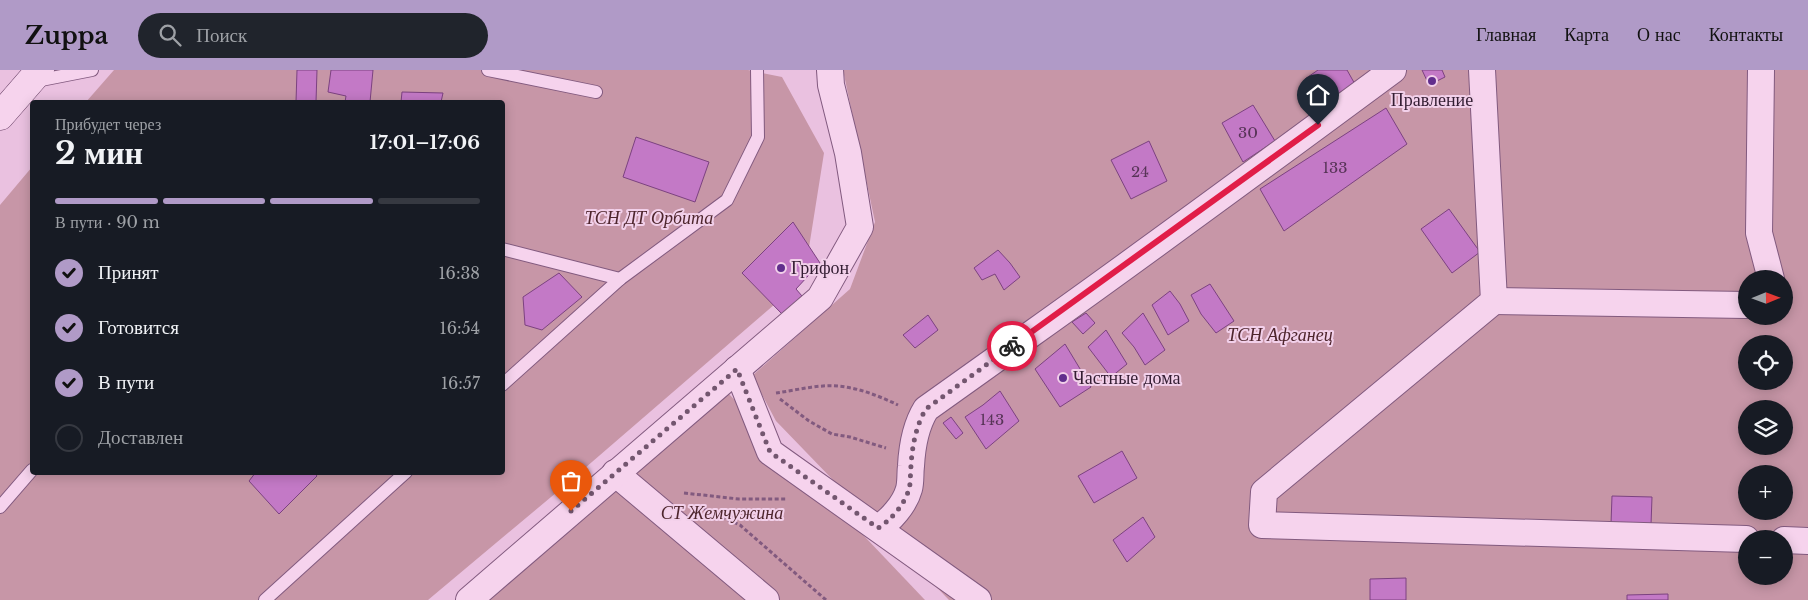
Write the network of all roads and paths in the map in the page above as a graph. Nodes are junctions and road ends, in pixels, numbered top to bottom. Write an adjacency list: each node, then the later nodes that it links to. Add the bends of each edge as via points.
1 (92, 70): 8 (lane)
2 (488, 70): 9 (lane)
3 (757, 70): 13 (lane, via 758,137 727,200)
4 (830, 70): 16 (street, via 860,227 820,298)
5 (1393, 70): 18 (street, via 999,355 926,409)
6 (1482, 70): 14 (street)
7 (1761, 70): 12 (street, via 1758,233)
8 (35, 76): 10 (main road)
9 (596, 92)
10 (0, 116)
11 (505, 250): 13 (lane)
12 (1768, 270)
13 (620, 279): 17 (lane)
14 (1494, 301): 15 (street); 28 (street, via 1264,492 1262,525)
15 (1738, 305)
16 (737, 369): 21 (street); 23 (street, via 770,452)
17 (505, 382)
18 (920, 418): 19 (street); 19 (path, via 880,396 852,388 825,386 773,393 832,434 850,436)
19 (912, 456): 27 (street, via 909,490 886,523)
20 (30, 472): 25 (lane)
21 (615, 473): 32 (street); 33 (street)
22 (403, 475): 31 (lane)
23 (825, 491): 24 (path, via 818,498 738,499); 27 (street)
24 (682, 493)
25 (0, 507)
26 (703, 509): 34 (path, via 740,525)
27 (878, 528): 35 (street)
28 (1738, 539)
29 (1793, 540): 30 (street)
30 (1808, 541)
31 (265, 600)
32 (469, 600)
33 (766, 600)
34 (826, 600)
35 (978, 600)

